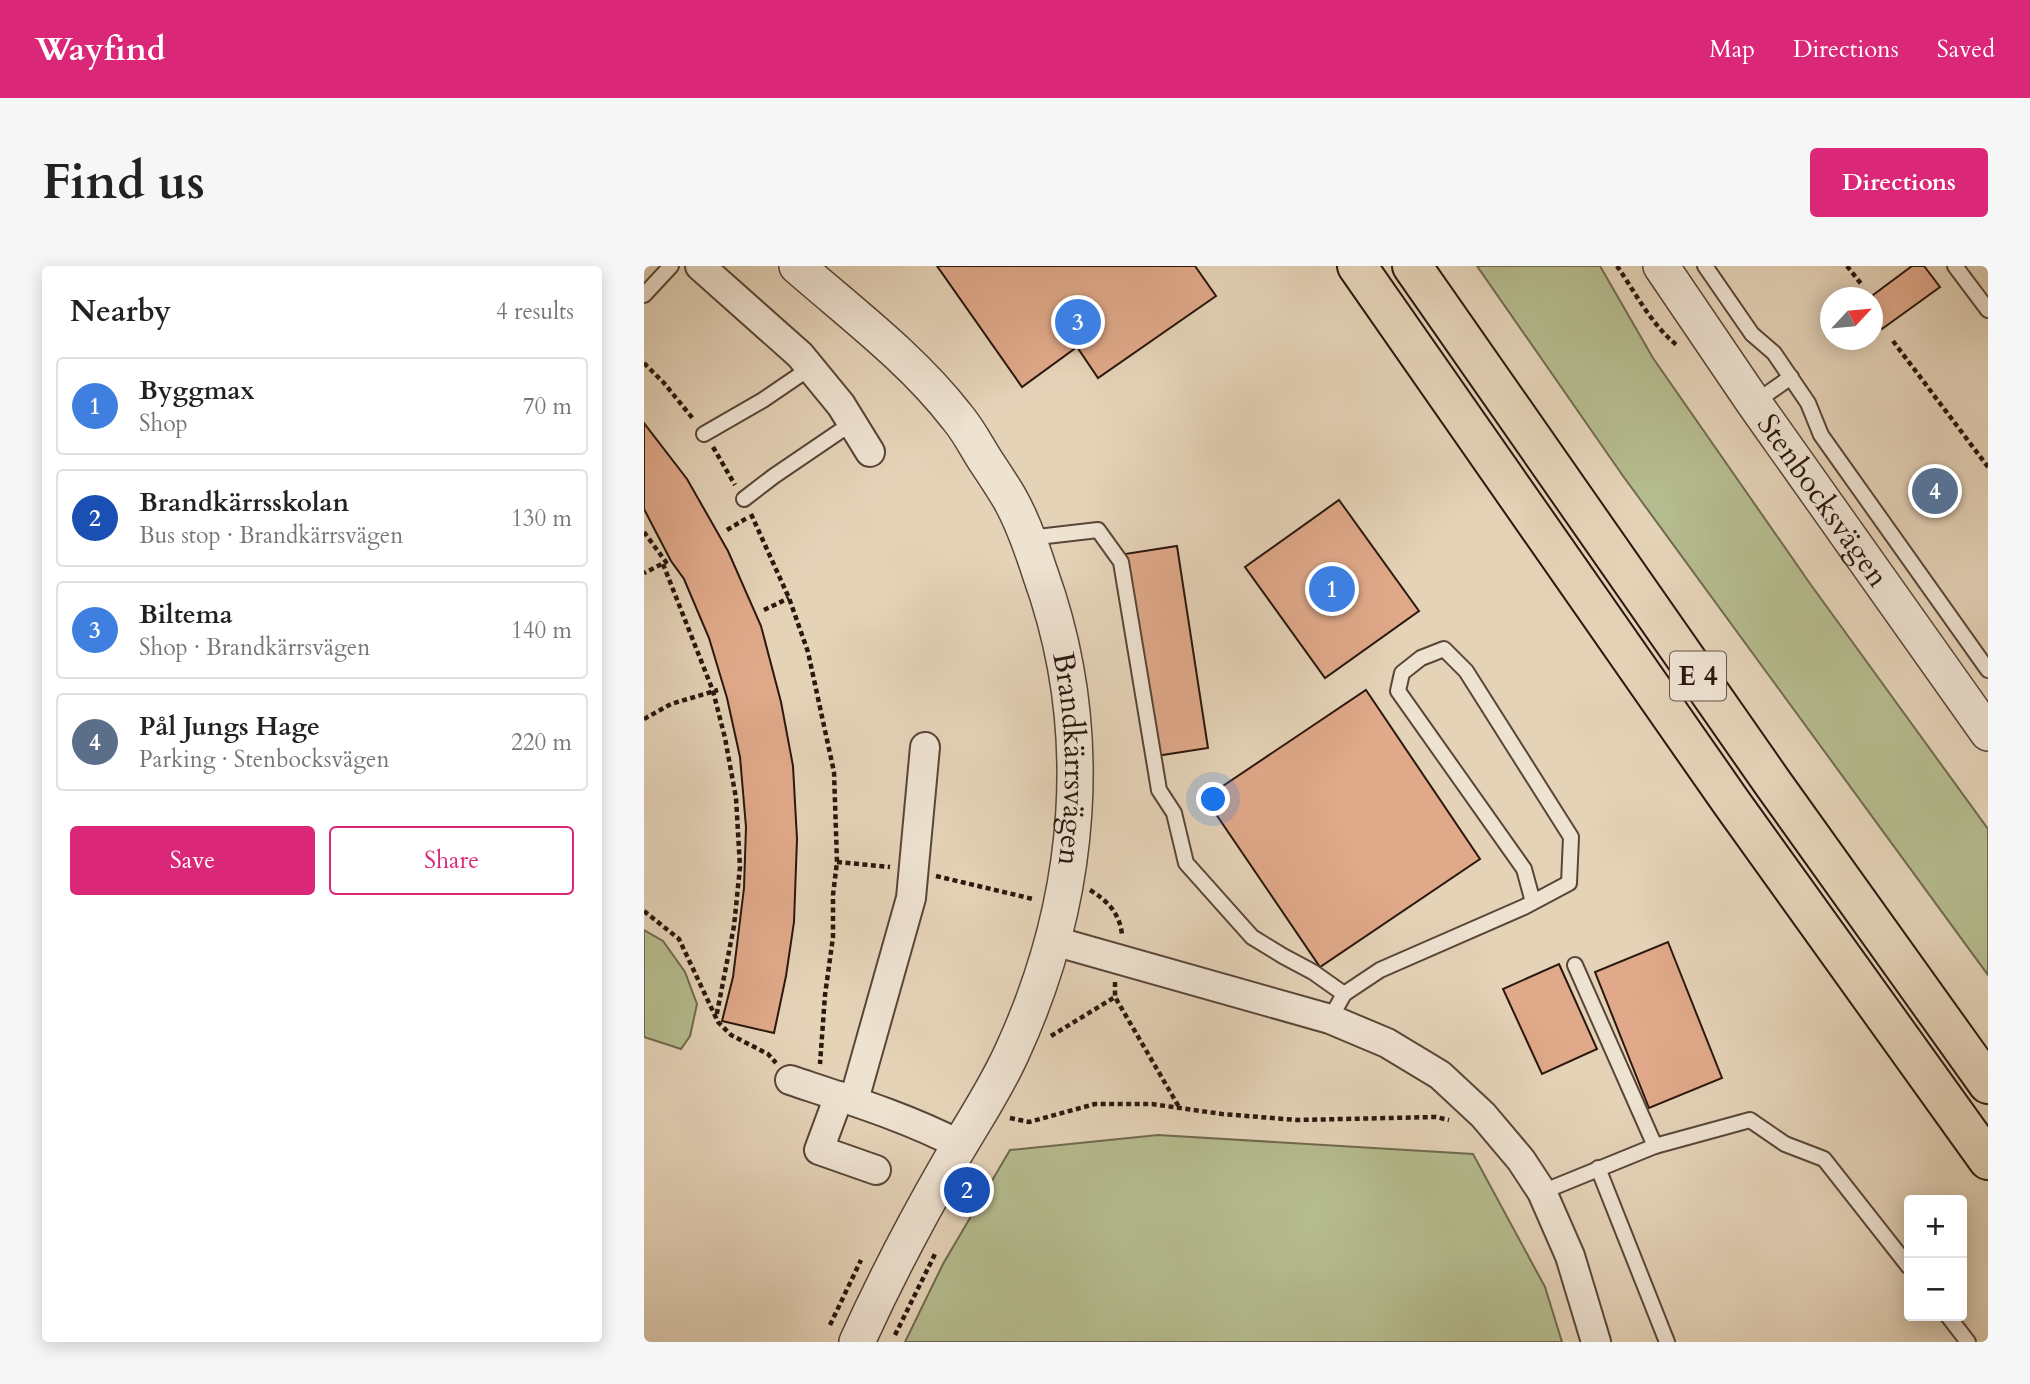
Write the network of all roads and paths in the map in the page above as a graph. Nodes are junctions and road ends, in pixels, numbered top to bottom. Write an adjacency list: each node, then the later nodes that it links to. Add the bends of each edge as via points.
1 (670, 266): 11 (lane)
2 (700, 266): 14 (street)
3 (797, 266): 25 (street, Brandkärrsvägen, via 909,363 959,418 1011,501)
4 (1357, 266): 53 (highway, E 4, via 1731,802)
5 (1412, 266): 46 (highway, E 4)
6 (1661, 266): 16 (street, Stenbocksvägen)
7 (1705, 266): 15 (lane, via 1752,334 1774,353)
8 (1847, 266): 10 (path)
9 (1955, 266): 12 (lane)
10 (1862, 285)
11 (644, 295)
12 (1988, 310)
13 (1893, 341): 20 (path)
14 (810, 368): 17 (street); 18 (lane)
15 (1791, 377): 16 (lane); 30 (lane, via 1821,435)
16 (1754, 403): 33 (street, Stenbocksvägen)
17 (852, 423): 19 (street); 21 (lane)
18 (704, 434)
19 (870, 452)
20 (1988, 467)
21 (744, 499): 22 (path)
22 (752, 515): 23 (path); 28 (path)
23 (727, 530)
24 (644, 532): 26 (path, via 666,562)
25 (1028, 539): 39 (street, Brandkärrsvägen, via 1052,604 1075,734 1067,883); 41 (lane, via 1098,530 1121,562 1159,790 1174,813 1186,863 1252,937)
26 (663, 564): 27 (path); 31 (path)
27 (644, 573)
28 (789, 598): 29 (path); 47 (path, via 808,652 834,772 837,862 825,995)
29 (764, 610)
30 (1988, 670)
31 (716, 690): 32 (path, via 671,704); 42 (path, via 736,798 740,867)
32 (644, 719)
33 (1988, 733)
34 (925, 747): 47 (street, via 911,898)
35 (1006, 892): 36 (path)
36 (1044, 902)
37 (1533, 902): 37 (lane, via 1569,883 1571,837 1466,671 1444,649 1421,658 1402,673 1398,691 1524,869); 41 (lane, via 1380,970)
38 (644, 911): 42 (path, via 679,939)
39 (1054, 941): 43 (street); 51 (street, Brandkärrsvägen, via 1013,1051)
40 (1575, 965): 52 (lane)
41 (1344, 994): 43 (lane)
42 (716, 1018): 45 (path, via 732,1035 768,1054)
43 (1330, 1019): 56 (street, via 1387,1043 1440,1075 1483,1115)
44 (1049, 1037): 48 (path, via 1115,997)
45 (790, 1080): 47 (street)
46 (1988, 1084)
47 (837, 1095): 51 (street); 55 (street, via 819,1150)
48 (1180, 1107): 49 (path, via 1095,1104 1029,1122); 50 (path, via 1297,1120)
49 (999, 1116)
50 (1450, 1120)
51 (960, 1145): 60 (street, Brandkärrsvägen)
52 (1655, 1146): 54 (lane); 58 (lane, via 1750,1120 1785,1144 1824,1159)
53 (1988, 1160)
54 (1598, 1168): 56 (lane); 63 (lane)
55 (876, 1170)
56 (1542, 1192): 62 (street, via 1570,1256)
57 (864, 1255): 60 (path, via 833,1315)
58 (1904, 1261)
59 (1952, 1321): 61 (lane)
60 (843, 1335)
61 (1966, 1341)
62 (1596, 1342)
63 (1667, 1342)

